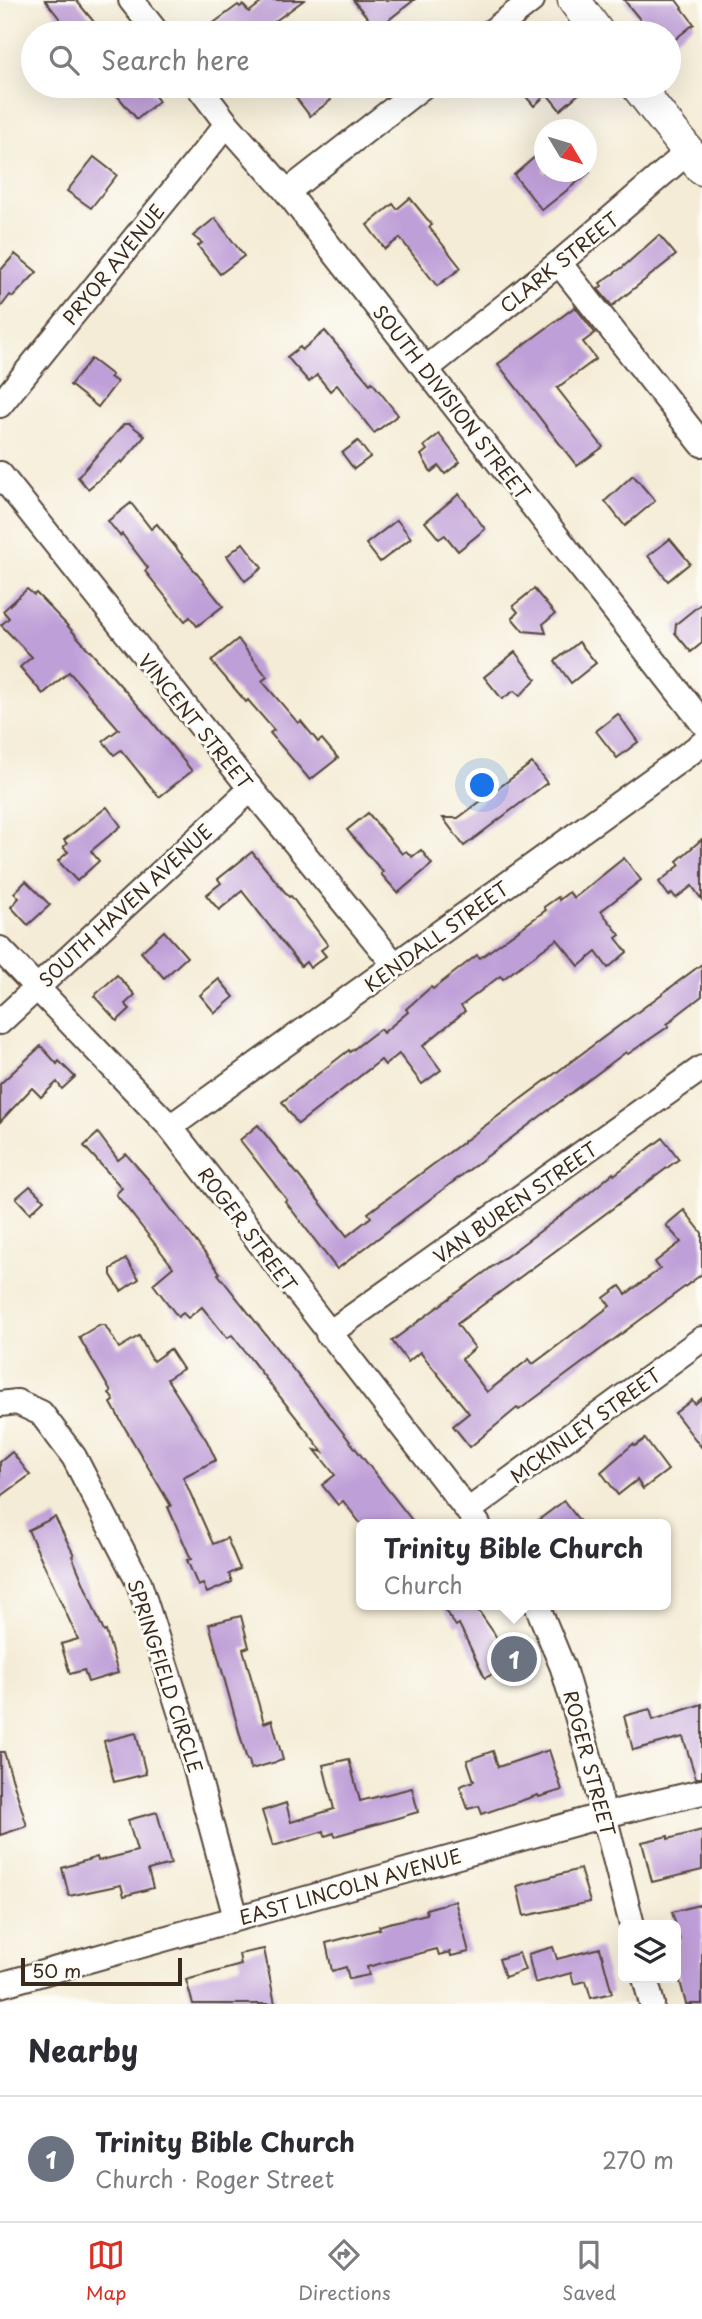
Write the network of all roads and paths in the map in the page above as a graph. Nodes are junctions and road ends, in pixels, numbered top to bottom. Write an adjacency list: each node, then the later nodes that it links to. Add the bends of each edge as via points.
1 (131, 0): 4 (street)
2 (533, 0): 5 (street)
3 (574, 0): 6 (street)
4 (148, 21)
5 (506, 21)
6 (589, 21)
7 (207, 98): 10 (street, SOUTH DIVISION STREET)
8 (408, 98): 12 (street)
9 (646, 98): 11 (street)
10 (227, 124): 12 (street, SOUTH DIVISION STREET); 15 (street, PRYOR AVENUE)
11 (695, 160): 13 (street, CLARK STREET)
12 (287, 192): 14 (street, SOUTH DIVISION STREET)
13 (559, 263): 14 (street, CLARK STREET); 16 (street)
14 (426, 369): 18 (street, SOUTH DIVISION STREET)
15 (0, 405)
16 (702, 444)
17 (0, 474): 20 (street, VINCENT STREET)
18 (702, 722)
19 (702, 744): 22 (street, KENDALL STREET)
20 (251, 789): 22 (street, VINCENT STREET); 23 (street, SOUTH HAVEN AVENUE)
21 (0, 949): 23 (street, ROGER STREET)
22 (395, 965): 26 (street, KENDALL STREET)
23 (36, 987): 24 (street, SOUTH HAVEN AVENUE); 26 (street, ROGER STREET)
24 (0, 1022)
25 (702, 1068): 27 (street, VAN BUREN STREET)
26 (170, 1127): 27 (street, ROGER STREET)
27 (328, 1334): 30 (street, ROGER STREET)
28 (702, 1339): 30 (street, MCKINLEY STREET)
29 (0, 1404): 34 (street, SPRINGFIELD CIRCLE, via 17,1402 41,1413 74,1457 139,1583 183,1721)
30 (473, 1518)
31 (539, 1610): 33 (street, ROGER STREET, via 563,1668)
32 (702, 1792): 33 (street, EAST LINCOLN AVENUE)
33 (604, 1815): 34 (street, EAST LINCOLN AVENUE); 35 (street, ROGER STREET)
34 (236, 1918): 37 (street, EAST LINCOLN AVENUE)
35 (631, 1920)
36 (646, 1983): 38 (street)
37 (0, 1985)
38 (652, 2004)

